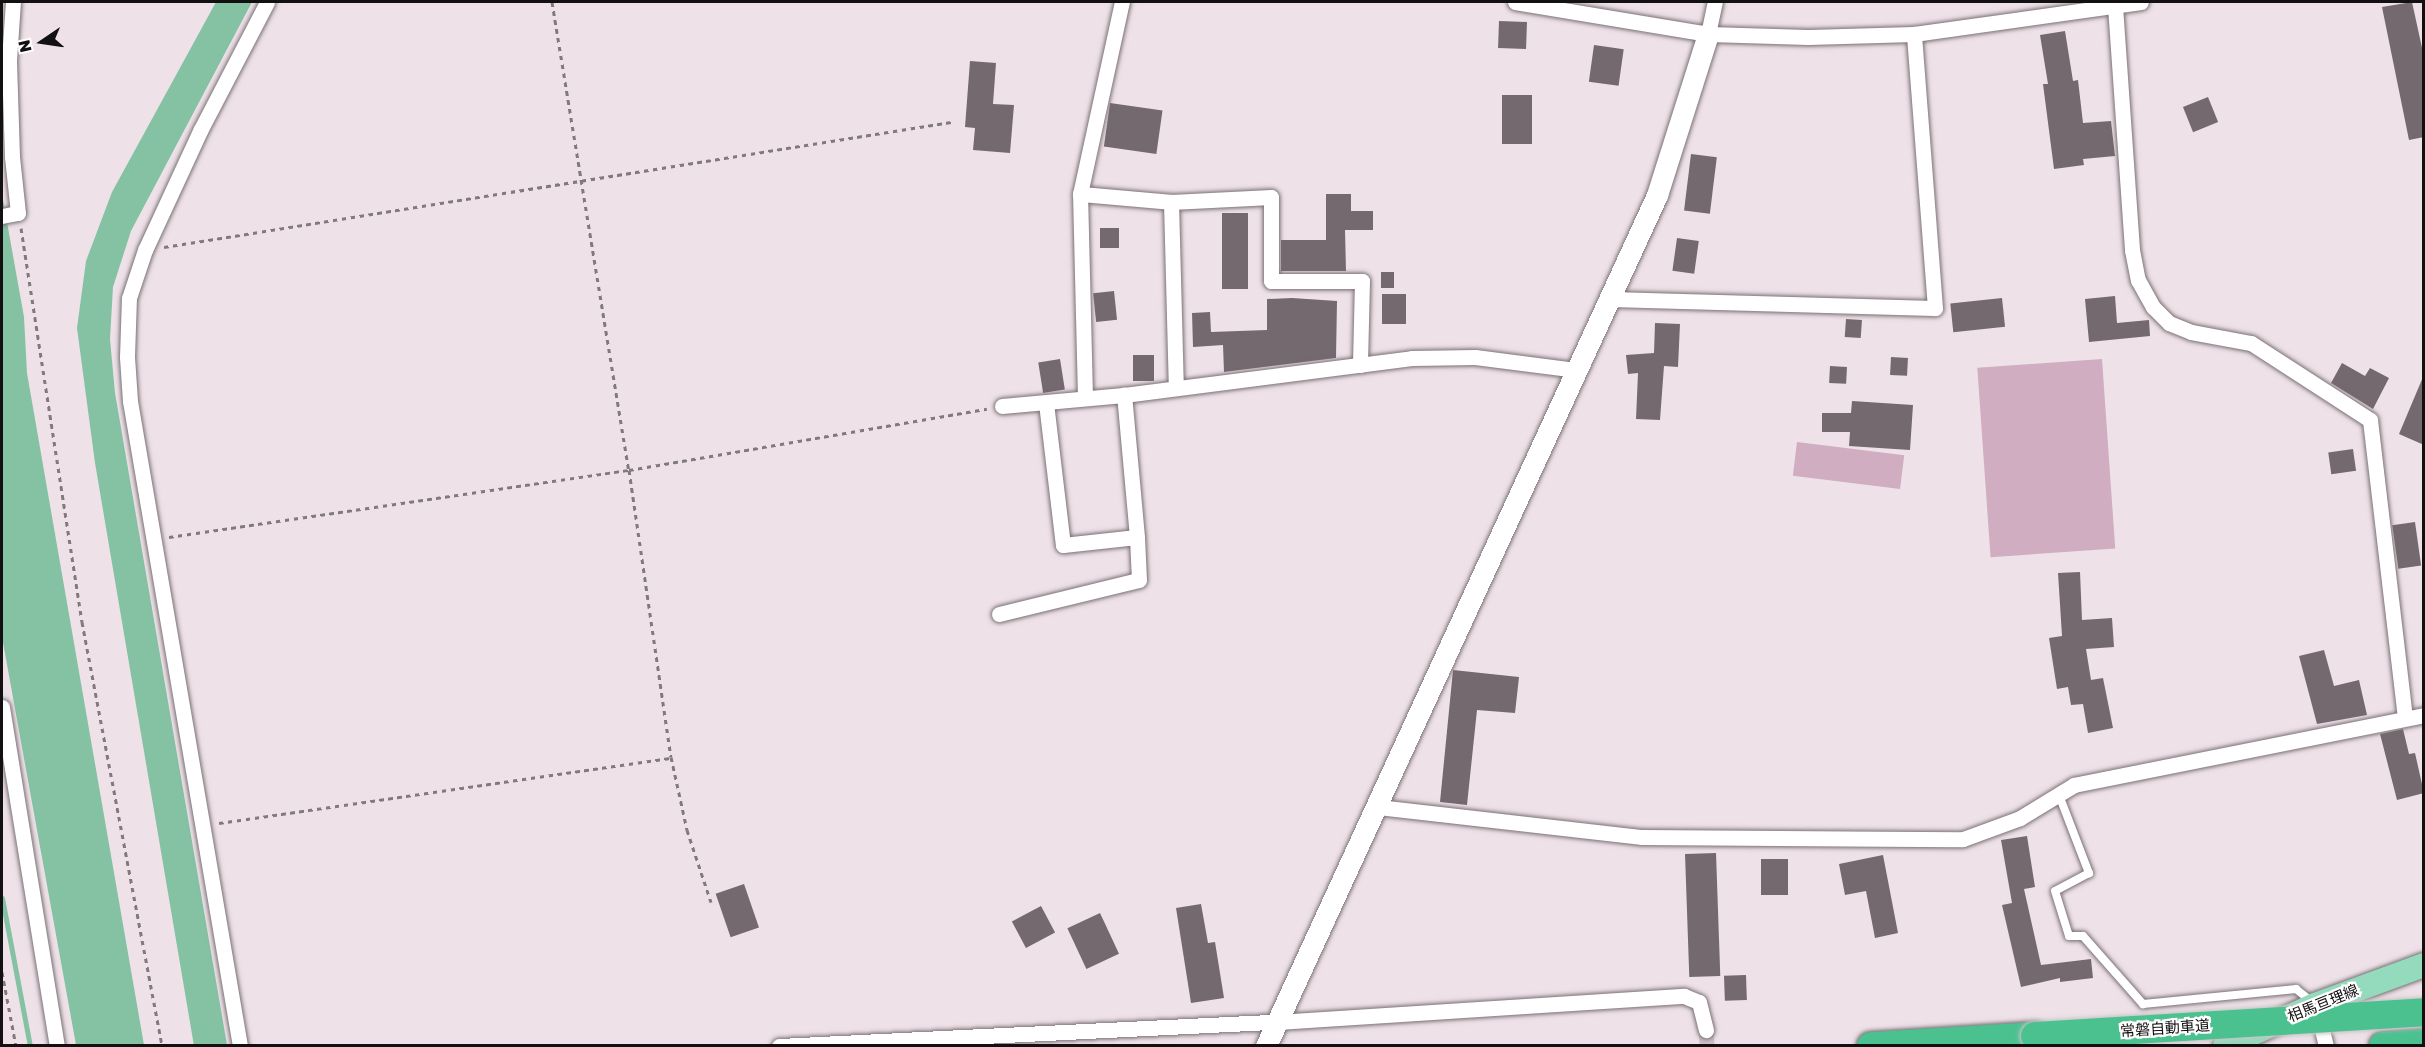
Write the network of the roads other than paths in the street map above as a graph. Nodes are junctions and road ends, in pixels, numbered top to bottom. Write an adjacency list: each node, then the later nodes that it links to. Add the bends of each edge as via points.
1 (13, 2): 12 (street, via 11,125 18,213)
2 (267, 2): 36 (street, via 201,129 145,250 129,298 127,357 130,401)
3 (1122, 2): 10 (street)
4 (1515, 2): 8 (street)
5 (1715, 2): 8 (street)
6 (2141, 2): 7 (street)
7 (2115, 6): 9 (street); 25 (street, via 2132,250 2138,280 2153,306 2169,323 2191,332 2252,343 2370,420)
8 (1708, 34): 9 (street); 13 (street, via 1657,195)
9 (1914, 34): 13 (street, via 1935,308)
10 (1080, 194): 11 (street); 18 (street)
11 (1171, 202): 14 (street, via 1271,196 1271,281 1362,281); 16 (street)
12 (2, 216)
13 (1609, 299): 15 (street)
14 (1360, 365): 15 (street, via 1412,358 1474,357); 16 (street)
15 (1577, 370): 28 (street)
16 (1176, 387): 17 (street)
17 (1124, 395): 18 (street); 21 (street)
18 (1085, 397): 19 (street)
19 (1046, 403): 20 (street); 21 (street, via 1063,545)
20 (1002, 406)
21 (1137, 537): 22 (street, via 1139,580)
22 (999, 614)
23 (2, 707): 26 (street)
24 (2424, 715): 25 (street)
25 (2405, 718): 27 (street, via 2074,785)
26 (6, 759): 35 (street)
27 (2059, 795): 28 (street, via 2020,818 1963,839 1642,837); 30 (lane, via 2089,873 2055,891 2069,936 2083,936 2143,1004 2296,989)
28 (1378, 807): 32 (street)
29 (2424, 965): 30 (main road, 相馬亘理線)
30 (2315, 1005): 40 (main road, 相馬亘理線); 41 (street)
31 (2424, 1012): 39 (highway, 常磐自動車道, bridge)
32 (1277, 1022): 33 (street, via 1684,996 1699,1002); 37 (street); 38 (street)
33 (1706, 1030)
34 (2424, 1043): 42 (highway)
35 (57, 1046)
36 (240, 1046)
37 (779, 1046)
38 (1266, 1046)
39 (1871, 1046)
40 (2225, 1046)
41 (2326, 1046)
42 (2383, 1046)

